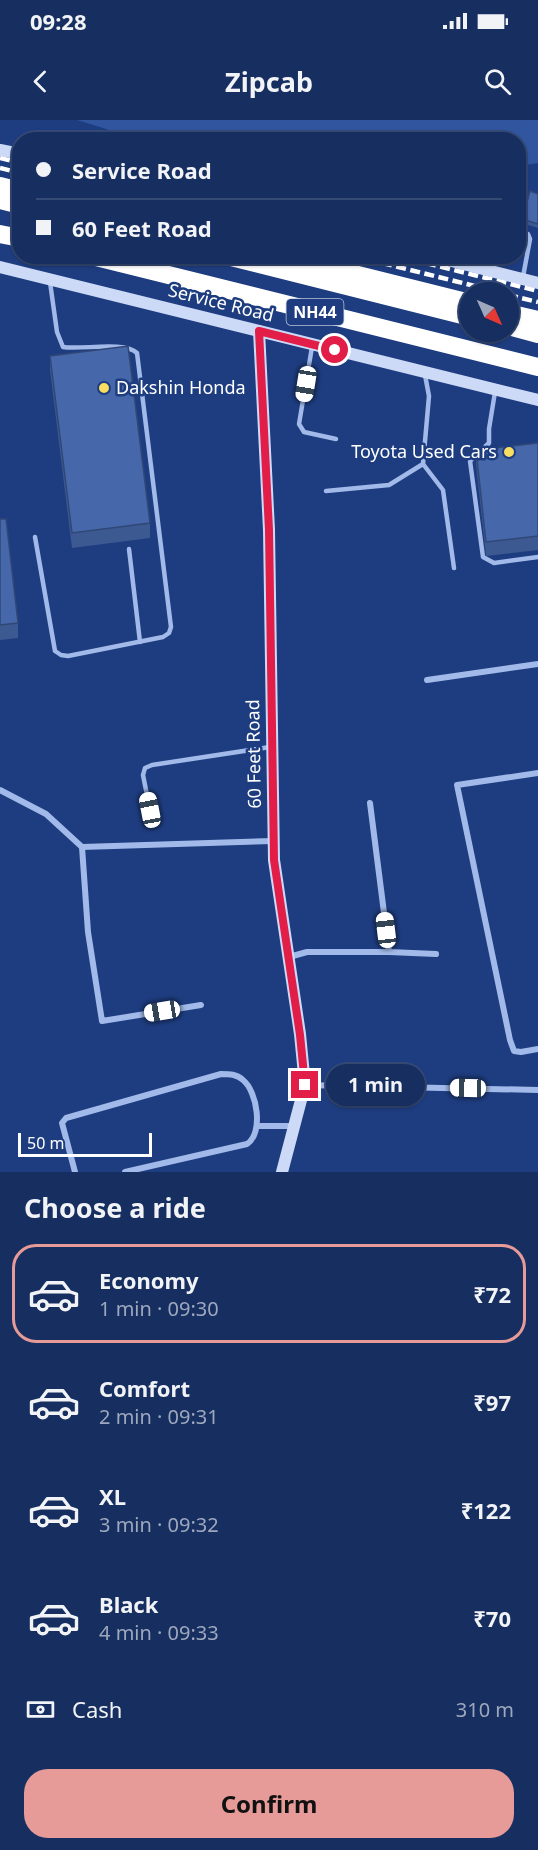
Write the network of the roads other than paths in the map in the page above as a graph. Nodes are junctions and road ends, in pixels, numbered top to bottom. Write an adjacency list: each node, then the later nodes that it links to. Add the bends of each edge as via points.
1 (526, 233): 2 (lane, via 530,239)
2 (526, 262)
3 (124, 264): 22 (highway, NH44)
4 (160, 264): 21 (highway)
5 (259, 264): 14 (highway)
6 (314, 264): 13 (highway, NH44)
7 (464, 264): 11 (street)
8 (526, 264): 11 (lane)
9 (0, 267): 10 (street, Service Road)
10 (50, 279): 18 (street, Service Road); 33 (lane, via 57,332 63,347 124,347 137,353 171,627 163,638)
11 (523, 279): 12 (street)
12 (538, 283)
13 (459, 300)
14 (459, 314)
15 (519, 316): 16 (highway)
16 (538, 320)
17 (519, 329): 19 (highway)
18 (259, 331): 20 (street, Service Road); 36 (street, 60 Feet Road, via 269,530)
19 (538, 334)
20 (313, 345): 23 (street, Service Road); 26 (lane, via 300,429)
21 (538, 360)
22 (538, 367)
23 (425, 372): 24 (street, Service Road); 27 (lane, via 429,396)
24 (495, 389): 25 (street, Service Road); 31 (lane, via 489,443 470,461 483,556 494,563)
25 (538, 400)
26 (336, 439)
27 (423, 464): 28 (lane, via 389,485); 32 (lane, via 443,489)
28 (326, 491)
29 (35, 537): 33 (lane, via 55,651 68,656)
30 (129, 549): 33 (lane)
31 (538, 557)
32 (454, 568)
33 (140, 642)
34 (538, 664): 35 (street)
35 (427, 680)
36 (273, 746): 40 (lane, via 146,768 143,775); 41 (street, 60 Feet Road)
37 (538, 773): 47 (street, via 457,785 510,1040 514,1051)
38 (0, 790): 42 (street, via 46,814)
39 (370, 803): 43 (street)
40 (150, 810)
41 (273, 842): 42 (street); 45 (street, 60 Feet Road)
42 (82, 847): 46 (street, via 88,932 102,1021)
43 (388, 952): 44 (street); 45 (street, via 307,952)
44 (436, 954)
45 (289, 957): 48 (street, 60 Feet Road)
46 (201, 1005)
47 (538, 1048)
48 (305, 1085): 49 (street); 51 (street, 60 Feet Road)
49 (538, 1090)
50 (258, 1126): 51 (street); 52 (street, via 246,1082 238,1075 221,1074 66,1118 62,1123); 53 (street, via 253,1140 247,1144)
51 (294, 1126): 54 (street, 60 Feet Road)
52 (75, 1172)
53 (125, 1172)
54 (282, 1172)

